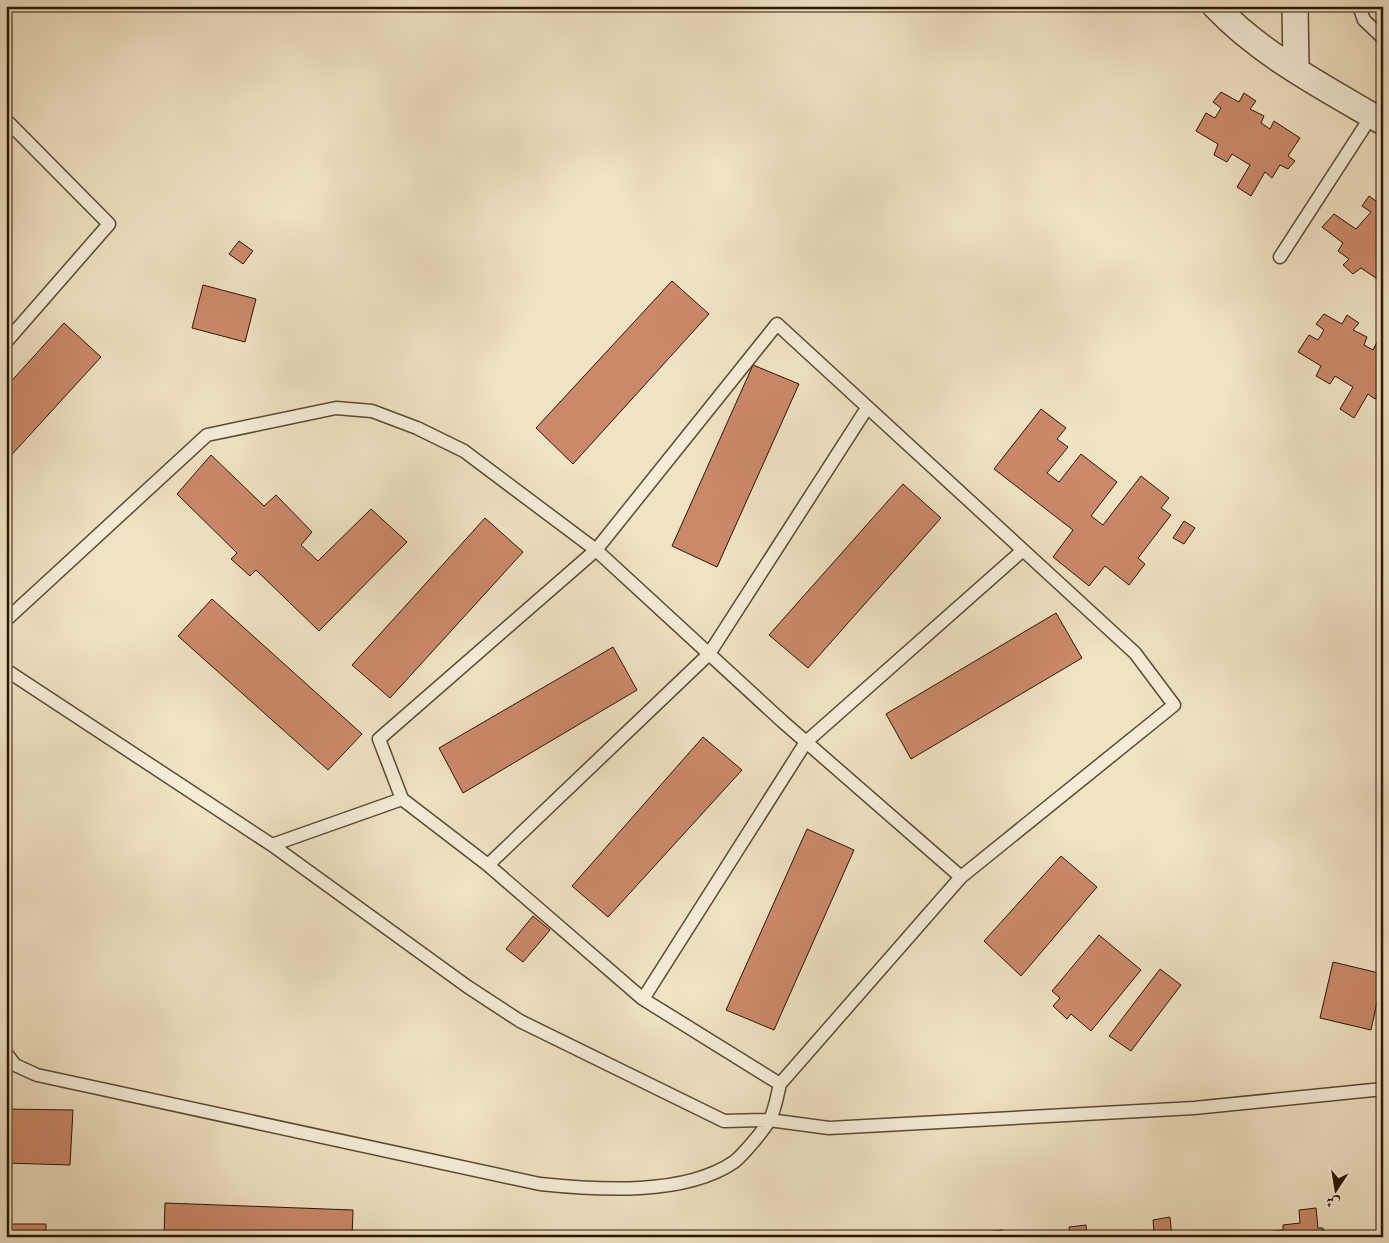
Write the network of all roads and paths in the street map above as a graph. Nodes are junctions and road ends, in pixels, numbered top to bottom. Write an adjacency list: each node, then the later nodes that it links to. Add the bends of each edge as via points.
1 (1215, 6): 5 (street, via 1234,27)
2 (1294, 6): 5 (street)
3 (1359, 6): 4 (lane, via 1364,20)
4 (1383, 38)
5 (1296, 69): 6 (street)
6 (1377, 118): 8 (lane)
7 (6, 120): 9 (lane, via 109,224)
8 (1280, 257)
9 (6, 342)
10 (868, 408): 11 (lane, via 777,324); 12 (lane); 14 (lane)
11 (596, 550): 13 (lane, via 464,451 417,428 372,412 336,408 207,434); 14 (lane); 17 (lane, via 378,739)
12 (1022, 550): 16 (lane); 20 (lane, via 1135,653 1174,705)
13 (6, 620)
14 (709, 654): 16 (lane); 19 (lane)
15 (6, 670): 18 (lane)
16 (806, 742): 20 (lane); 21 (lane)
17 (402, 799): 18 (lane); 19 (lane)
18 (272, 845): 25 (lane, via 520,1021 724,1121)
19 (488, 865): 21 (lane)
20 (961, 877): 23 (lane)
21 (644, 999): 23 (lane)
22 (6, 1053): 25 (lane, via 15,1065 37,1075 540,1184 588,1189 635,1189 700,1179 735,1161)
23 (780, 1084): 25 (lane)
24 (1383, 1089): 25 (lane, via 1194,1108 839,1128)
25 (769, 1120)

